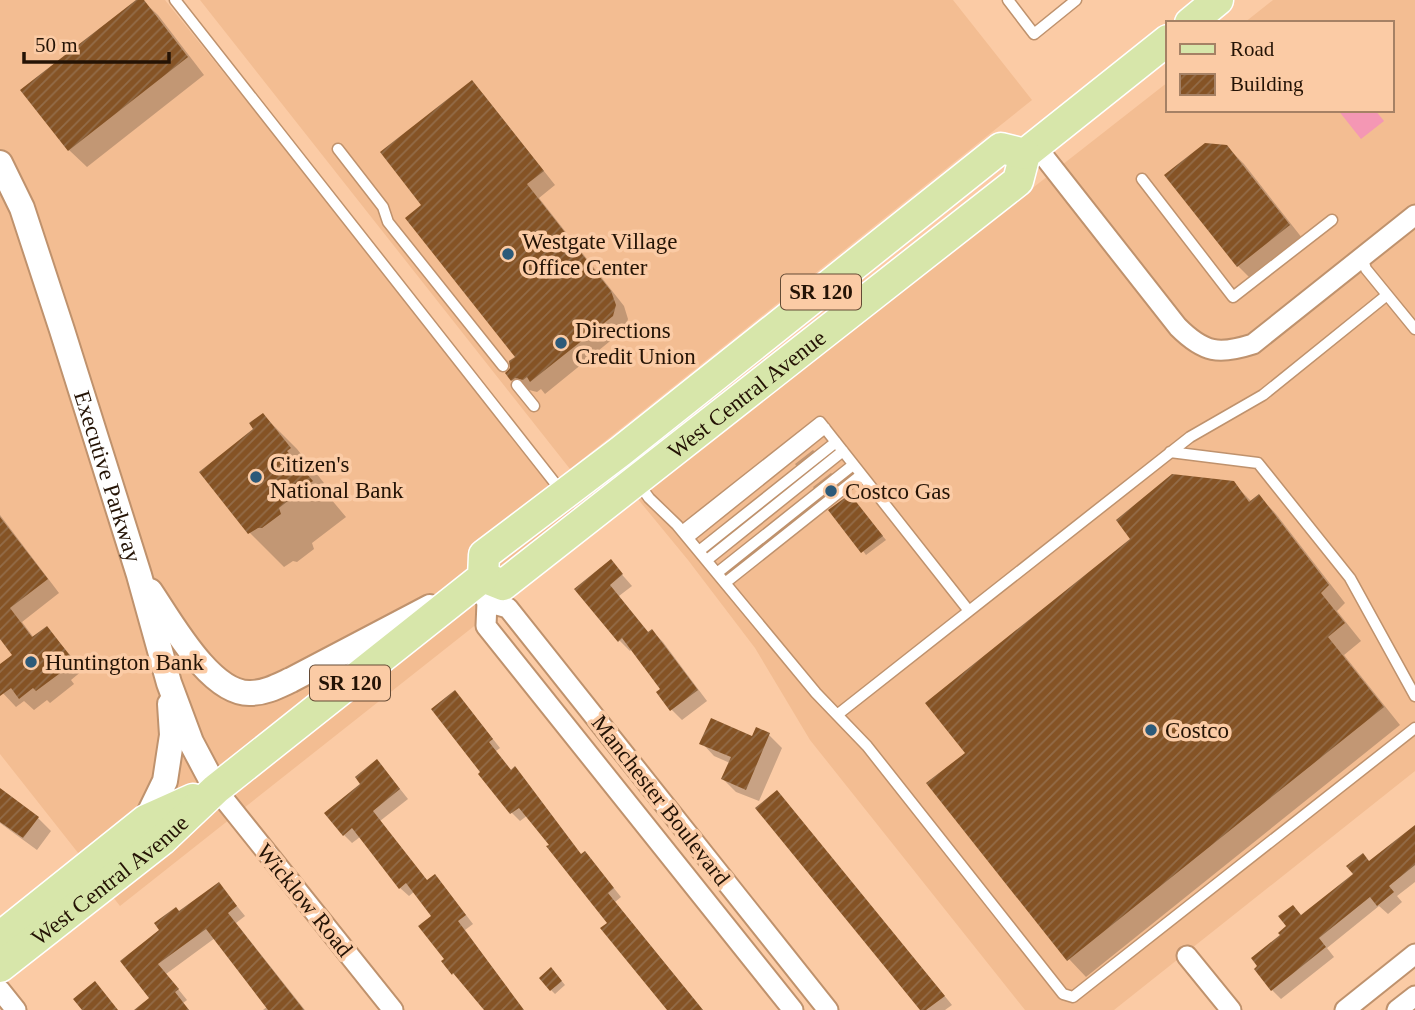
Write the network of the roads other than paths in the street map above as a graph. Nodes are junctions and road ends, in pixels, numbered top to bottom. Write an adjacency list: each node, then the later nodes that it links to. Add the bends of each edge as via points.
1 (175, 0): 25 (lane)
2 (1008, 0): 3 (lane, via 1034,34)
3 (1076, 0)
4 (1218, 0): 5 (main road)
5 (1192, 21)
6 (1166, 42): 8 (main road, West Central Avenue)
7 (338, 149): 17 (lane, via 383,207 388,222)
8 (1030, 149): 13 (street, via 1178,327 1206,349 1221,352 1253,344); 16 (main road, West Central Avenue / SR 120, via 1001,148); 24 (main road, West Central Avenue, via 1018,181)
9 (0, 163): 30 (street, Executive Parkway, via 25,218)
10 (1142, 178): 12 (lane, via 1233,297)
11 (1415, 215): 13 (street)
12 (1332, 220)
13 (1362, 257): 14 (lane)
14 (1387, 295): 15 (lane); 21 (lane, via 1262,395)
15 (1415, 329)
16 (753, 346): 24 (main road, via 754,365 632,461); 25 (main road, West Central Avenue / SR 120)
17 (503, 366)
18 (517, 385): 19 (lane)
19 (534, 406)
20 (839, 447): 22 (lane); 26 (lane, via 820,422); 27 (lane); 28 (lane)
21 (1170, 452): 33 (lane); 35 (lane, via 1258,463 1350,578)
22 (853, 465): 23 (lane); 29 (lane)
23 (861, 475): 31 (lane); 33 (lane)
24 (636, 481): 26 (lane); 32 (main road, West Central Avenue, via 503,585)
25 (564, 495): 32 (main road, West Central Avenue / SR 120, via 484,555)
26 (685, 534): 27 (lane)
27 (699, 551): 28 (lane)
28 (706, 561): 29 (lane)
29 (717, 573): 31 (lane)
30 (139, 576): 32 (street, via 211,673 229,688 248,694 269,690); 34 (street, Executive Parkway)
31 (725, 583): 36 (lane)
32 (482, 588): 38 (main road, West Central Avenue / SR 120); 47 (street, Manchester Boulevard, via 486,626); 48 (street, Manchester Boulevard, via 508,608)
33 (969, 611): 36 (lane)
34 (169, 683): 38 (street, Executive Parkway, via 191,742); 39 (street, via 172,734 165,781)
35 (1415, 696)
36 (837, 716): 37 (lane, via 867,746 1063,994 1073,997)
37 (1415, 727)
38 (216, 789): 39 (main road, West Central Avenue / SR 120); 40 (main road, West Central Avenue / SR 120, via 162,840); 46 (street, Wicklow Road)
39 (146, 820): 40 (main road, West Central Avenue / SR 120)
40 (2, 953)
41 (1415, 954): 50 (street)
42 (1187, 956): 49 (street)
43 (0, 990): 45 (street)
44 (1415, 996): 51 (street)
45 (16, 1010)
46 (393, 1010)
47 (793, 1010)
48 (828, 1010)
49 (1231, 1010)
50 (1345, 1010)
51 (1397, 1010)

